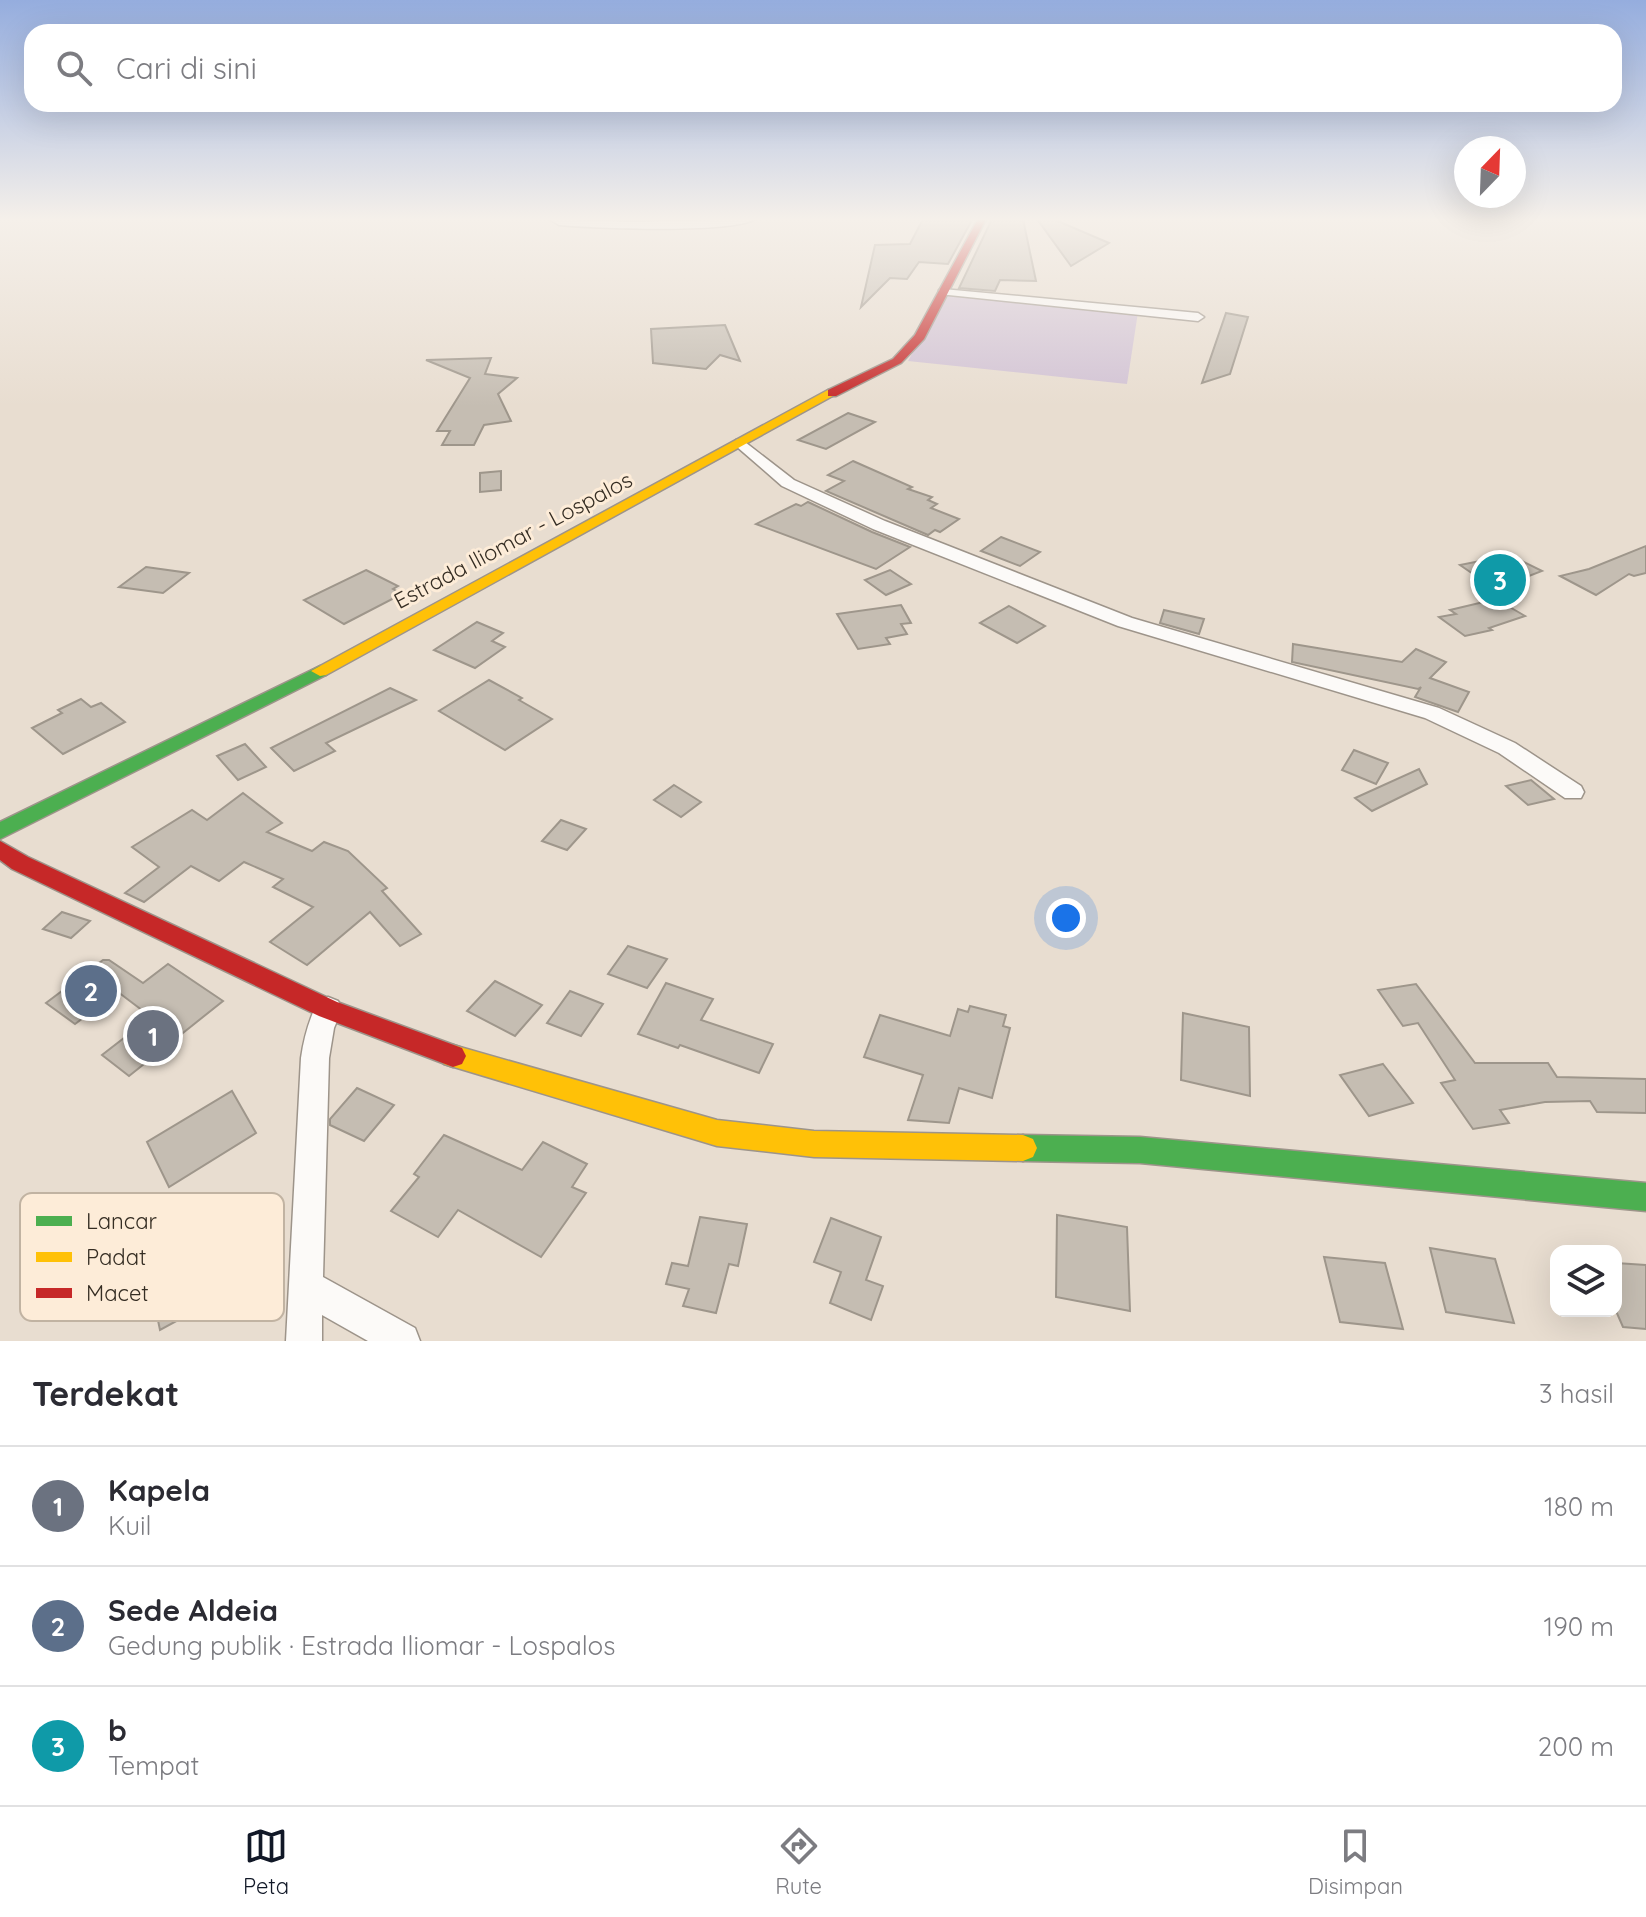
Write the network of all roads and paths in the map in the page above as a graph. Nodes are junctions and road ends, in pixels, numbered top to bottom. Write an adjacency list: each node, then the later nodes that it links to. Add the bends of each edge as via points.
1 (949, 282): 2 (street, Estrada Iliomar - Lospalos)
2 (943, 292): 3 (street); 4 (street, Estrada Iliomar - Lospalos, via 920,337 897,361)
3 (1198, 317)
4 (741, 443): 5 (street, via 788,483 879,525 1125,622 1432,713 1507,748); 6 (street, Estrada Iliomar - Lospalos, via 285,690)
5 (1573, 792)
6 (0, 831)
7 (0, 849): 8 (street)
8 (328, 1009): 9 (street, via 442,1053 717,1133 814,1144 1140,1150); 10 (street, via 315,1058)
9 (1646, 1197)
10 (308, 1287): 11 (street); 12 (street)
11 (304, 1341)
12 (402, 1341)

